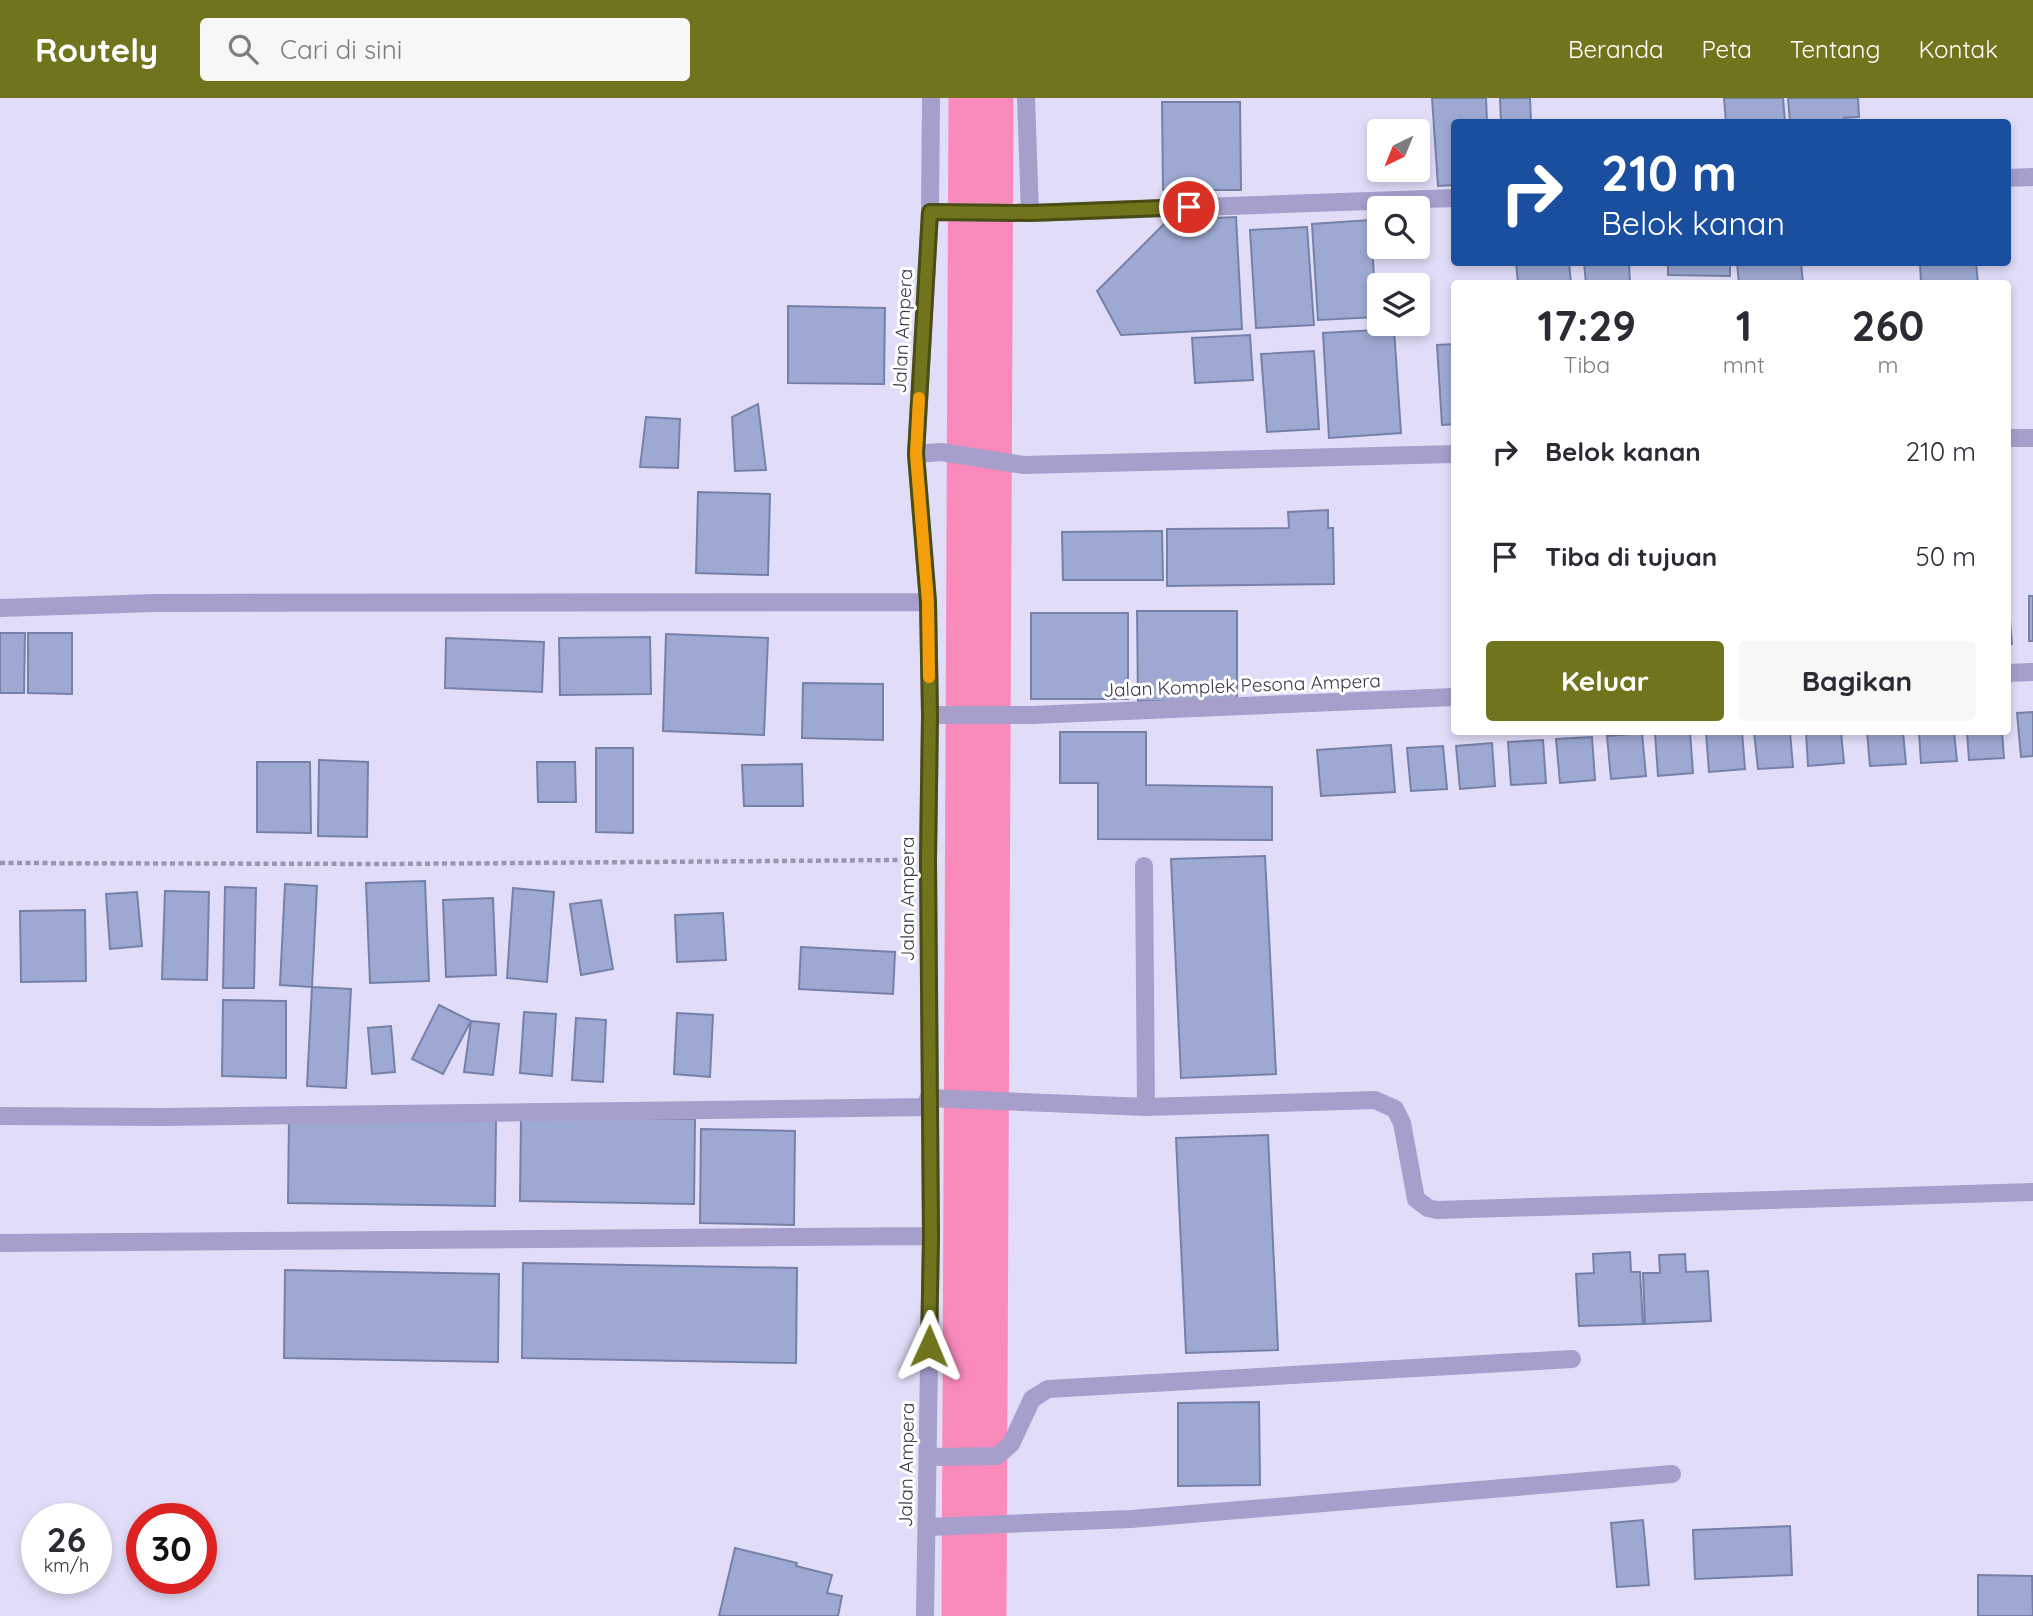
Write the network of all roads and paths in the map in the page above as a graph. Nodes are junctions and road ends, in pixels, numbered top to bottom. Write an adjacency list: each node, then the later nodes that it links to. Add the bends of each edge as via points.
1 (931, 98): 6 (street, Jalan Ampera)
2 (1026, 98): 7 (street)
3 (2033, 177): 4 (street)
4 (2011, 178)
5 (1451, 198): 7 (street)
6 (930, 212): 7 (street); 10 (street, Jalan Ampera)
7 (1030, 213)
8 (2011, 438): 9 (street)
9 (2033, 438)
10 (916, 454): 11 (street, via 941,452 1010,464 1089,465); 12 (street, Jalan Ampera)
11 (1451, 454)
12 (928, 602): 13 (street, via 169,603); 17 (street, Jalan Ampera)
13 (0, 608)
14 (2033, 672): 15 (street)
15 (2011, 673)
16 (1451, 697): 17 (street, Jalan Komplek Pesona Ampera)
17 (930, 715): 18 (street, Jalan Ampera)
18 (928, 860): 19 (path); 21 (street, Jalan Ampera)
19 (0, 863)
20 (1144, 866): 22 (street)
21 (932, 1102): 22 (street); 23 (street); 25 (street, Jalan Ampera)
22 (1146, 1107): 24 (street, via 1375,1100 1395,1109 1402,1123 1416,1199 1437,1210)
23 (0, 1116)
24 (2033, 1192)
25 (931, 1236): 26 (street); 28 (street, Jalan Ampera)
26 (0, 1243)
27 (1572, 1359): 28 (street, via 1048,1389 1032,1399 1012,1444 997,1456)
28 (928, 1457): 30 (street, Jalan Ampera)
29 (1672, 1474): 30 (street, via 1131,1519)
30 (927, 1527): 31 (street, Jalan Ampera)
31 (925, 1616)

